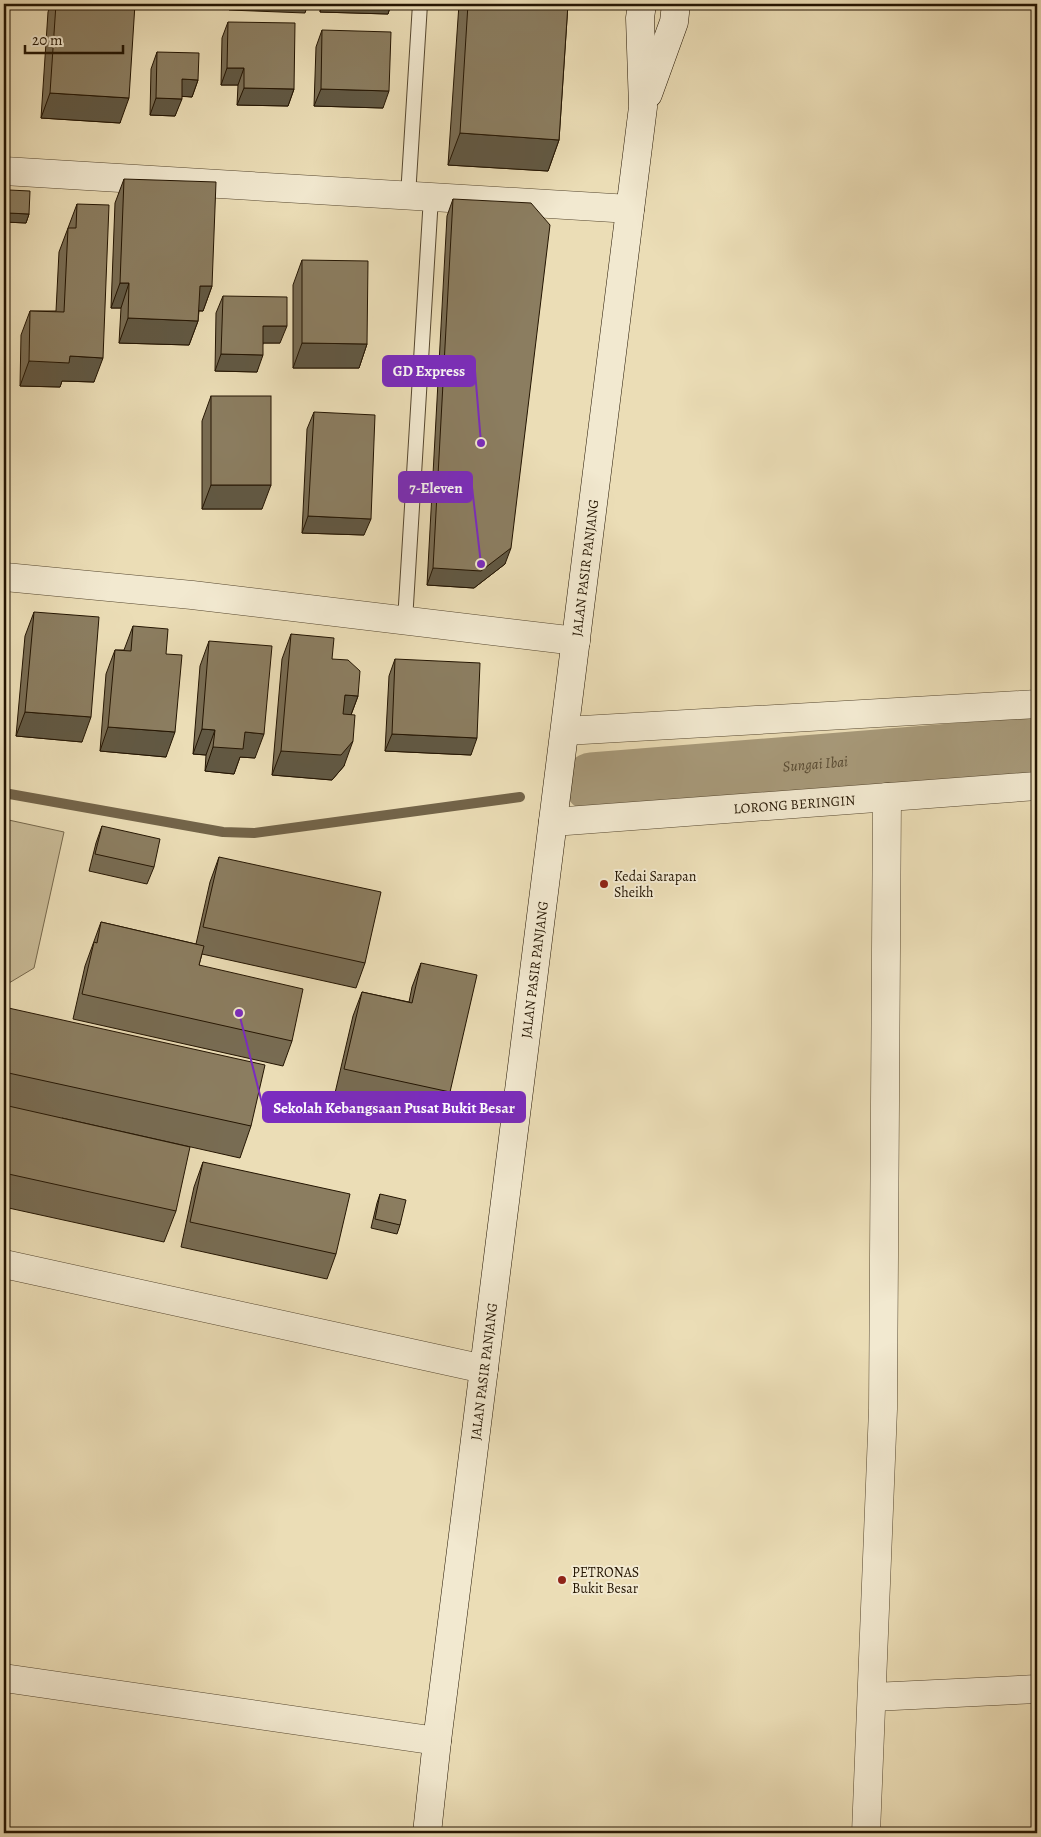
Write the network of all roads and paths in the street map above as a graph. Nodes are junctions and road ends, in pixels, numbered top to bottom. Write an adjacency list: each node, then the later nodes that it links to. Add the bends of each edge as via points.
1 (420, 4): 6 (lane)
2 (642, 4): 4 (street, JALAN PASIR PANJANG)
3 (676, 4): 4 (street, JALAN PASIR PANJANG, via 674,22)
4 (643, 107): 7 (street, JALAN PASIR PANJANG)
5 (4, 171): 6 (street)
6 (420, 196): 7 (street); 9 (lane)
7 (630, 209): 10 (street, JALAN PASIR PANJANG)
8 (4, 577): 9 (street, via 192,595)
9 (405, 621): 10 (street)
10 (576, 641): 12 (street, JALAN PASIR PANJANG)
11 (1037, 704): 12 (street)
12 (565, 730): 15 (street, JALAN PASIR PANJANG)
13 (1037, 786): 14 (street, LORONG BERINGIN)
14 (887, 797): 15 (street, LORONG BERINGIN); 20 (street, via 883,1408)
15 (553, 822): 17 (street, JALAN PASIR PANJANG)
16 (4, 1264): 17 (street)
17 (484, 1369): 21 (street, JALAN PASIR PANJANG)
18 (4, 1678): 21 (street)
19 (1037, 1689): 20 (street)
20 (873, 1696): 23 (street)
21 (437, 1741): 22 (street, JALAN PASIR PANJANG)
22 (427, 1833)
23 (866, 1833)

